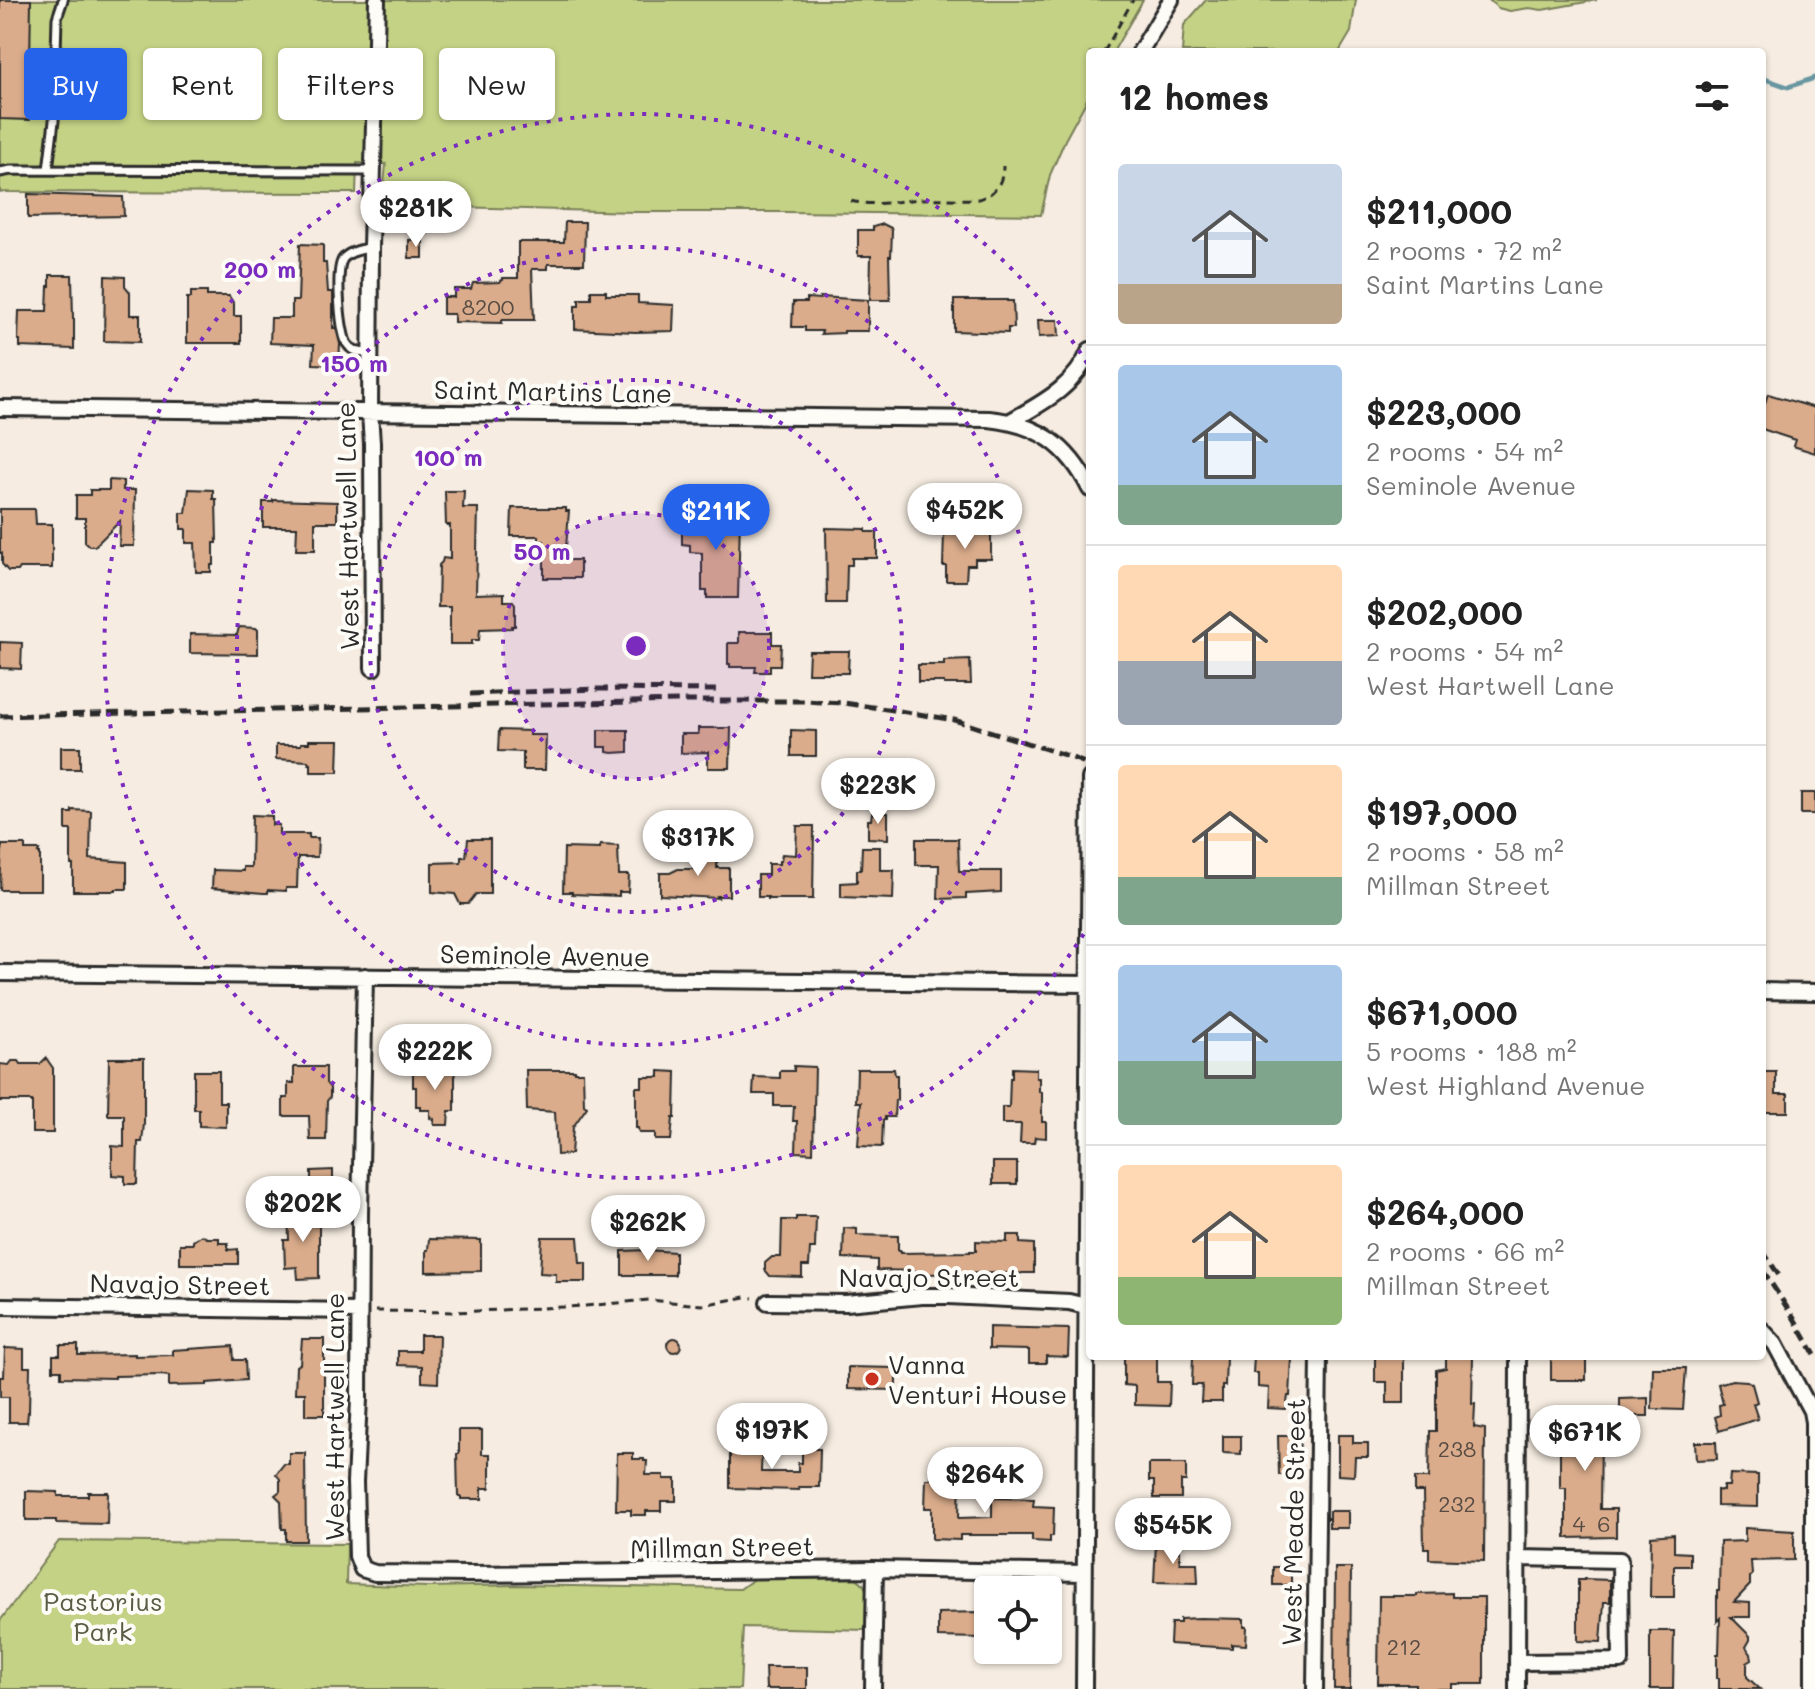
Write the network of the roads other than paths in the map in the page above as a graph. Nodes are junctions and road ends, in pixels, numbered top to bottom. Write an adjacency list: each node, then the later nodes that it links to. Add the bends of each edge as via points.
1 (63, 0): 5 (lane, via 57,18)
2 (377, 0): 6 (street, West Hartwell Lane)
3 (1171, 0): 4 (street)
4 (1142, 48)
5 (48, 170): 6 (lane); 7 (lane)
6 (374, 171): 8 (street, West Hartwell Lane)
7 (0, 172)
8 (371, 248): 9 (street, West Hartwell Lane); 9 (lane, via 342,259 339,294 347,344)
9 (371, 354): 12 (street, West Hartwell Lane)
10 (1086, 358): 13 (street, via 1060,391)
11 (0, 408): 12 (street, Saint Martins Lane)
12 (370, 413): 13 (street, Saint Martins Lane); 15 (street, West Hartwell Lane)
13 (1009, 422): 14 (street, Saint Martins Lane, via 1037,431 1061,449)
14 (1086, 480)
15 (373, 668)
16 (0, 973): 17 (street, Seminole Avenue)
17 (365, 976): 18 (street, Seminole Avenue); 24 (street, West Hartwell Lane)
18 (1086, 984)
19 (1766, 991): 20 (street)
20 (1815, 992)
21 (768, 1302): 23 (street, Navajo Street, via 949,1296)
22 (0, 1306): 24 (street, Navajo Street)
23 (1086, 1306)
24 (359, 1311): 30 (street, West Hartwell Lane, via 356,1533)
25 (1766, 1334): 38 (street, via 1813,1422)
26 (1087, 1360): 32 (street)
27 (1319, 1360): 36 (street, West Meade Street)
28 (1518, 1360): 29 (street)
29 (1518, 1558): 33 (street); 33 (street, via 1620,1560 1621,1661)
30 (362, 1569): 31 (street, Millman Street, via 469,1574)
31 (875, 1569): 32 (street, Millman Street); 34 (street)
32 (1083, 1573): 35 (street)
33 (1518, 1662): 37 (street)
34 (873, 1689)
35 (1084, 1689)
36 (1315, 1689)
37 (1517, 1689)
38 (1813, 1689)

